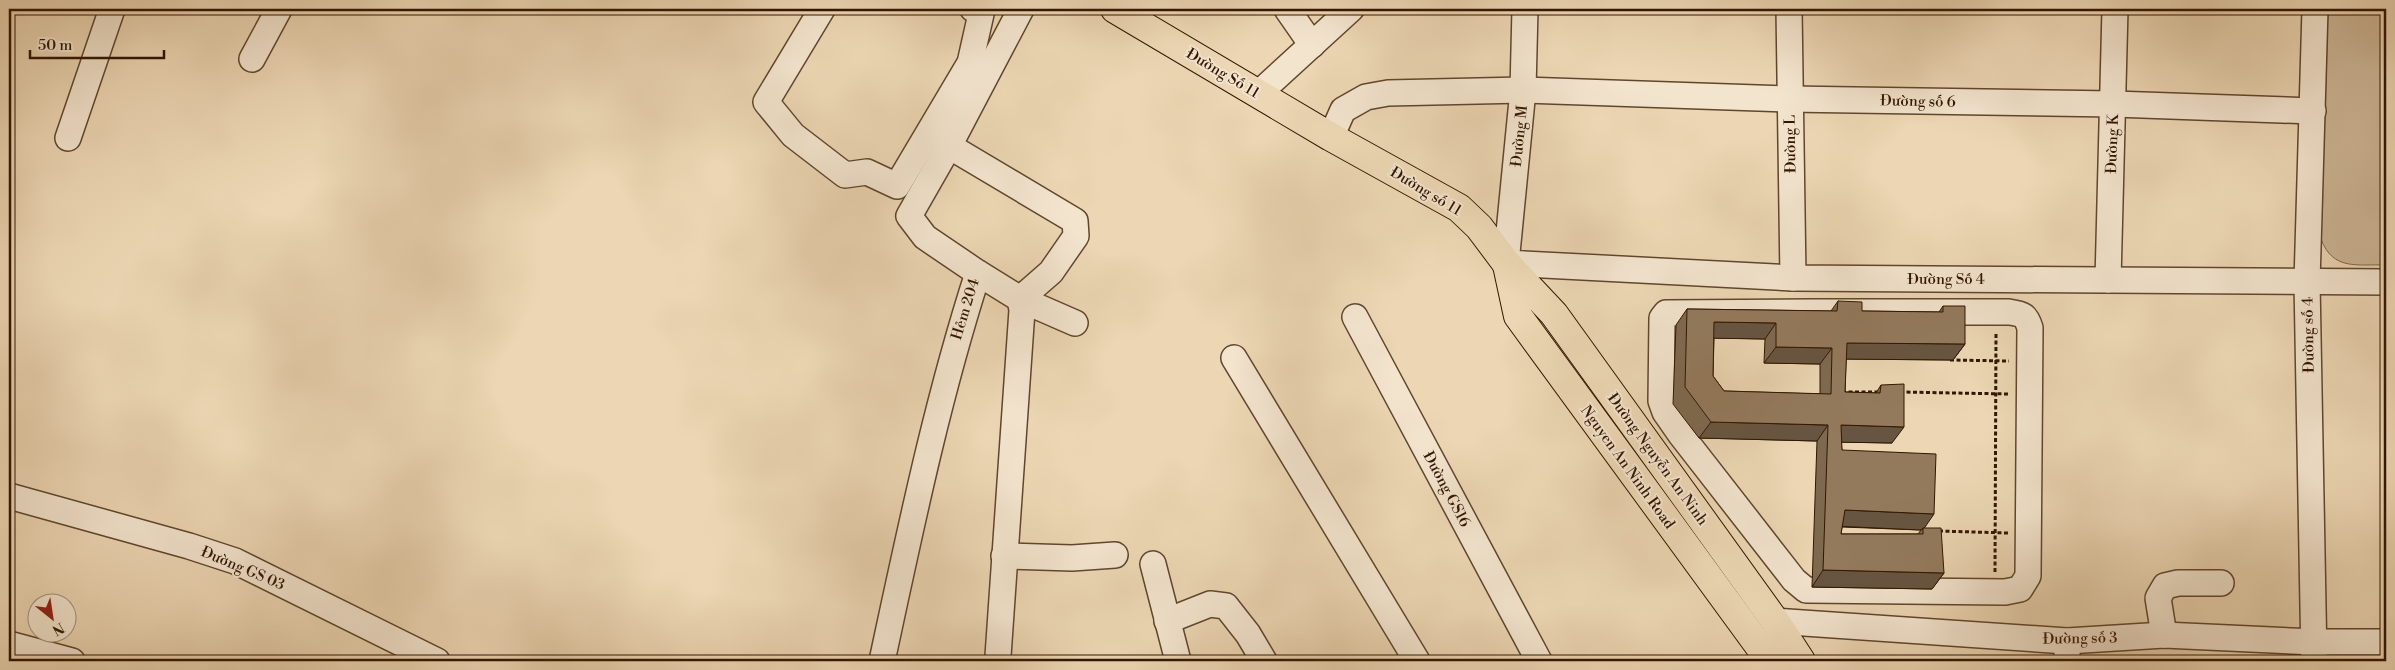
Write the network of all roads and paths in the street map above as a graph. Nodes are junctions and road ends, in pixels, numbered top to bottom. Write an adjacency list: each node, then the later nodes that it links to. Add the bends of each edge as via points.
1 (112, 9): 21 (street)
2 (279, 9): 14 (street)
3 (822, 9): 4 (street, via 766,102 792,135 845,175 867,172 897,186 970,63 981,14)
4 (973, 9)
5 (1021, 9): 22 (street, Hẻm 204)
6 (1115, 9): 16 (main road, Đường Số 11)
7 (1287, 9): 13 (street)
8 (1352, 9): 13 (street)
9 (1525, 9): 15 (street, Đường M)
10 (1790, 9): 17 (street, Đường L)
11 (2115, 9): 18 (street, Đường K)
12 (2315, 9): 19 (street, Đường số 4)
13 (1312, 45): 16 (street)
14 (252, 60)
15 (1523, 90): 17 (street, Đường số 6); 20 (street, Đường số 6, via 1388,93 1366,98 1343,110); 23 (street, Đường M)
16 (1258, 94): 20 (main road, Đường Số 11)
17 (1789, 99): 18 (street, Đường số 6); 25 (street, Đường L)
18 (2114, 104): 19 (street, Đường số 6); 26 (street, Đường K)
19 (2313, 110): 27 (street, Đường số 4)
20 (1331, 137): 23 (main road, Đường số 11, via 1459,208 1479,227)
21 (68, 138)
22 (949, 146): 24 (street, Hẻm 204, via 910,216 925,237); 29 (street, via 1075,221 1076,236 1051,272)
23 (1506, 263): 25 (street, Đường Số 4); 53 (main road, Đường Nguyễn An Ninh, via 1554,314); 60 (main road, Nguyen An Ninh Road, via 1518,316)
24 (978, 273): 29 (street); 63 (street, Hẻm 204, via 944,386)
25 (1805, 278): 26 (street, Đường Số 4); 30 (street, Đường L)
26 (2108, 280): 27 (street, Đường Số 4)
27 (2307, 282): 28 (street, Đường Số 4); 58 (street, Đường số 4)
28 (2386, 282)
29 (1020, 299): 33 (street); 48 (street, via 1022,310)
30 (1812, 312): 31 (street); 51 (street, via 1666,314 1662,318 1661,401 1665,412 1794,580 1806,590)
31 (1996, 312): 36 (path); 37 (street, via 2023,314 2027,318)
32 (1354, 317): 67 (street, Đường GS16)
33 (1075, 323)
34 (1234, 358): 66 (street)
35 (1949, 360): 36 (path)
36 (1996, 360): 37 (path); 41 (path)
37 (2030, 362): 42 (street)
38 (1835, 391): 39 (path)
39 (1882, 392)
40 (1892, 392): 41 (path)
41 (1996, 393): 42 (path); 45 (path)
42 (2029, 394): 46 (street)
43 (9, 496): 62 (street, Đường GS 03, via 235,561)
44 (1929, 530): 45 (path)
45 (1995, 532): 46 (path); 51 (path)
46 (2029, 533): 51 (street, via 2025,583 2020,590)
47 (1115, 555): 48 (street, via 1072,558)
48 (1004, 556): 59 (street)
49 (1153, 564): 52 (street)
50 (2221, 583): 54 (street, via 2165,586 2158,598)
51 (1995, 592)
52 (1167, 621): 64 (street); 65 (street, via 1210,604 1226,606)
53 (1775, 622): 57 (street, Đường số 3); 60 (main road, Đường Nguyễn An Ninh)
54 (2164, 635): 57 (street, Đường số 3); 58 (street, Đường số 3)
55 (2386, 642): 58 (street, Đường số 3)
56 (9, 644): 61 (street)
57 (2067, 651)
58 (2314, 652)
59 (998, 656)
60 (1784, 658)
61 (72, 661)
62 (437, 661)
63 (882, 661)
64 (1178, 661)
65 (1264, 661)
66 (1417, 661)
67 (1539, 661)

